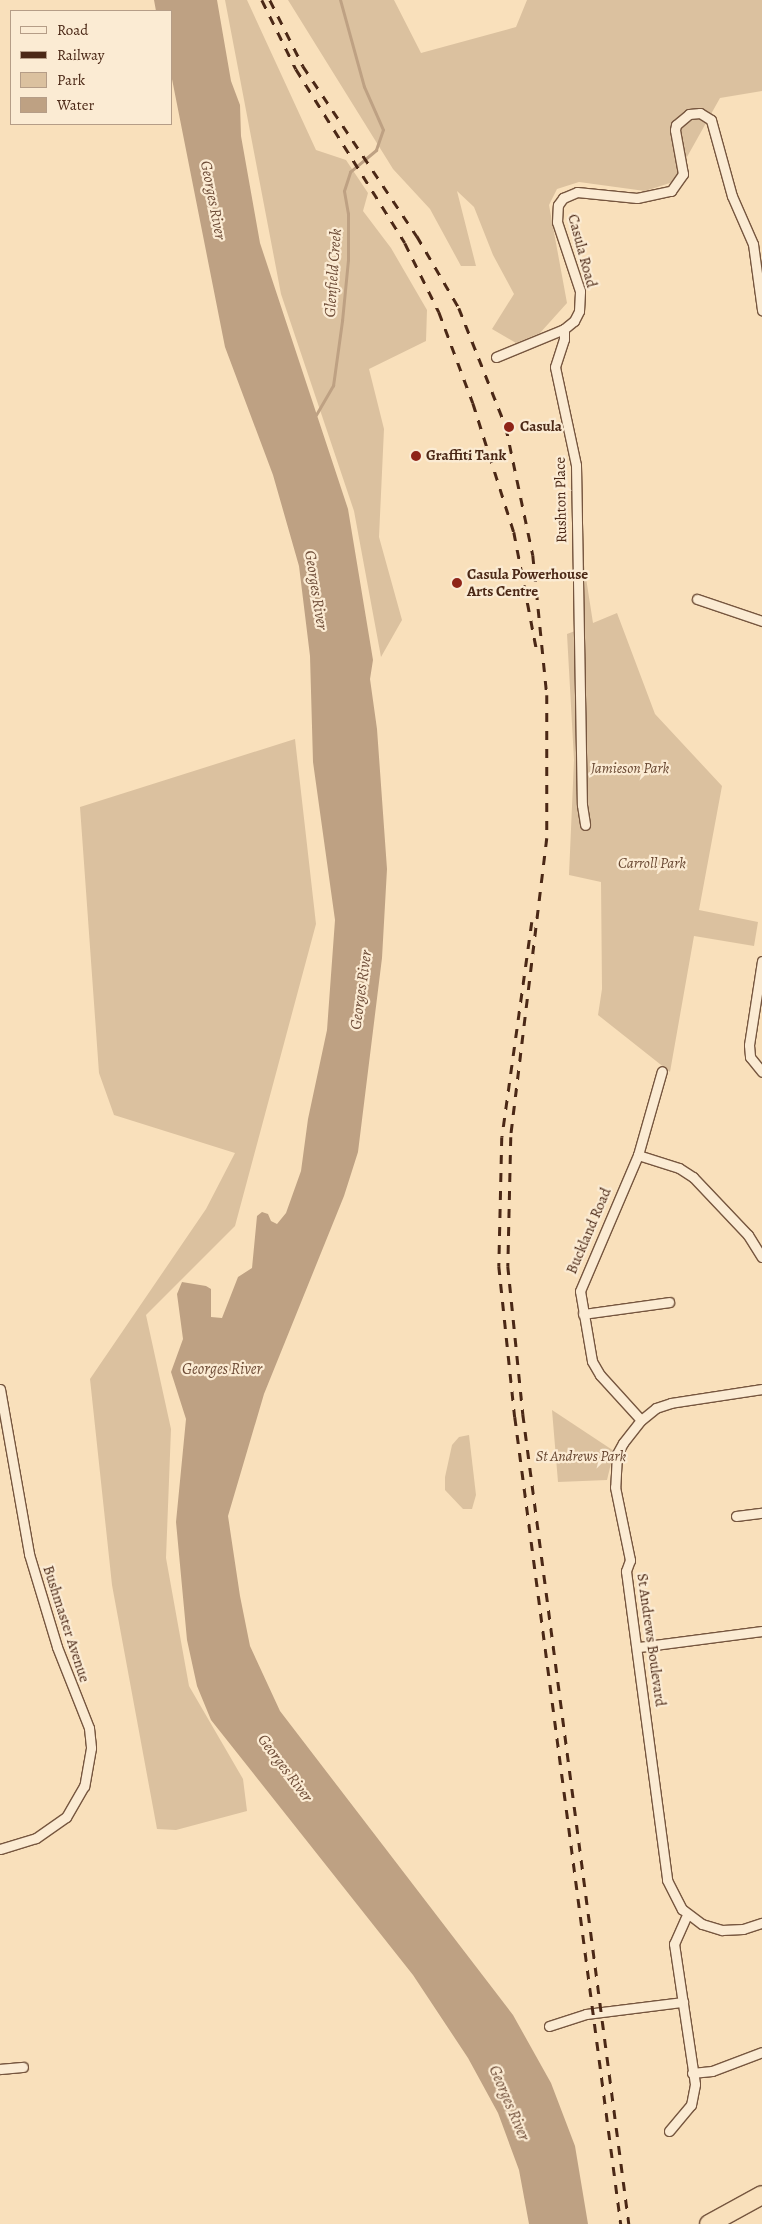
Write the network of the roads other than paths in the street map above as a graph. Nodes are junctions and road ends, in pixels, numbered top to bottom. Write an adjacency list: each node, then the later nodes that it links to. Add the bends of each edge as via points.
1 (757, 244): 2 (street); 3 (street, Casula Road, via 732,196 711,120 700,113 689,114 674,130 683,174 671,191 638,198 577,192 560,202 557,222 580,296 579,311 574,321)
2 (762, 310)
3 (564, 329): 4 (street, Casula Road); 7 (street, Rushton Place, via 555,367 576,465 581,776)
4 (496, 357)
5 (697, 599): 6 (street)
6 (762, 621)
7 (585, 825)
8 (762, 961): 10 (street, via 749,1045 750,1057)
9 (662, 1071): 11 (street, Buckland Road)
10 (762, 1072)
11 (638, 1155): 12 (street, via 679,1168 693,1177 748,1235); 14 (street, Buckland Road, via 582,1280)
12 (762, 1257)
13 (669, 1302): 14 (street)
14 (583, 1314): 17 (street, Buckland Road, via 596,1368)
15 (0, 1389): 22 (street, Bushmaster Avenue, via 29,1554 56,1647 89,1728 91,1748 84,1786 66,1817 36,1838)
16 (762, 1389): 17 (street, St Andrews Boulevard, via 671,1403 656,1408)
17 (641, 1420): 21 (street, St Andrews Boulevard, via 618,1454 615,1486 630,1560 626,1571)
18 (762, 1513): 19 (street)
19 (736, 1516)
20 (762, 1631): 21 (street)
21 (639, 1647): 23 (street, St Andrews Boulevard, via 667,1880)
22 (0, 1849)
23 (687, 1915): 24 (street, via 722,1930 743,1929); 25 (street, via 674,1944)
24 (762, 1923)
25 (682, 2002): 26 (street, via 586,2014); 30 (street)
26 (549, 2026)
27 (762, 2052): 30 (street, via 712,2071)
28 (23, 2067): 29 (street)
29 (0, 2069)
30 (692, 2073): 31 (street, via 694,2096)
31 (669, 2132)
32 (762, 2195): 34 (highway)
33 (762, 2204): 35 (highway)
34 (709, 2224)
35 (714, 2224)

